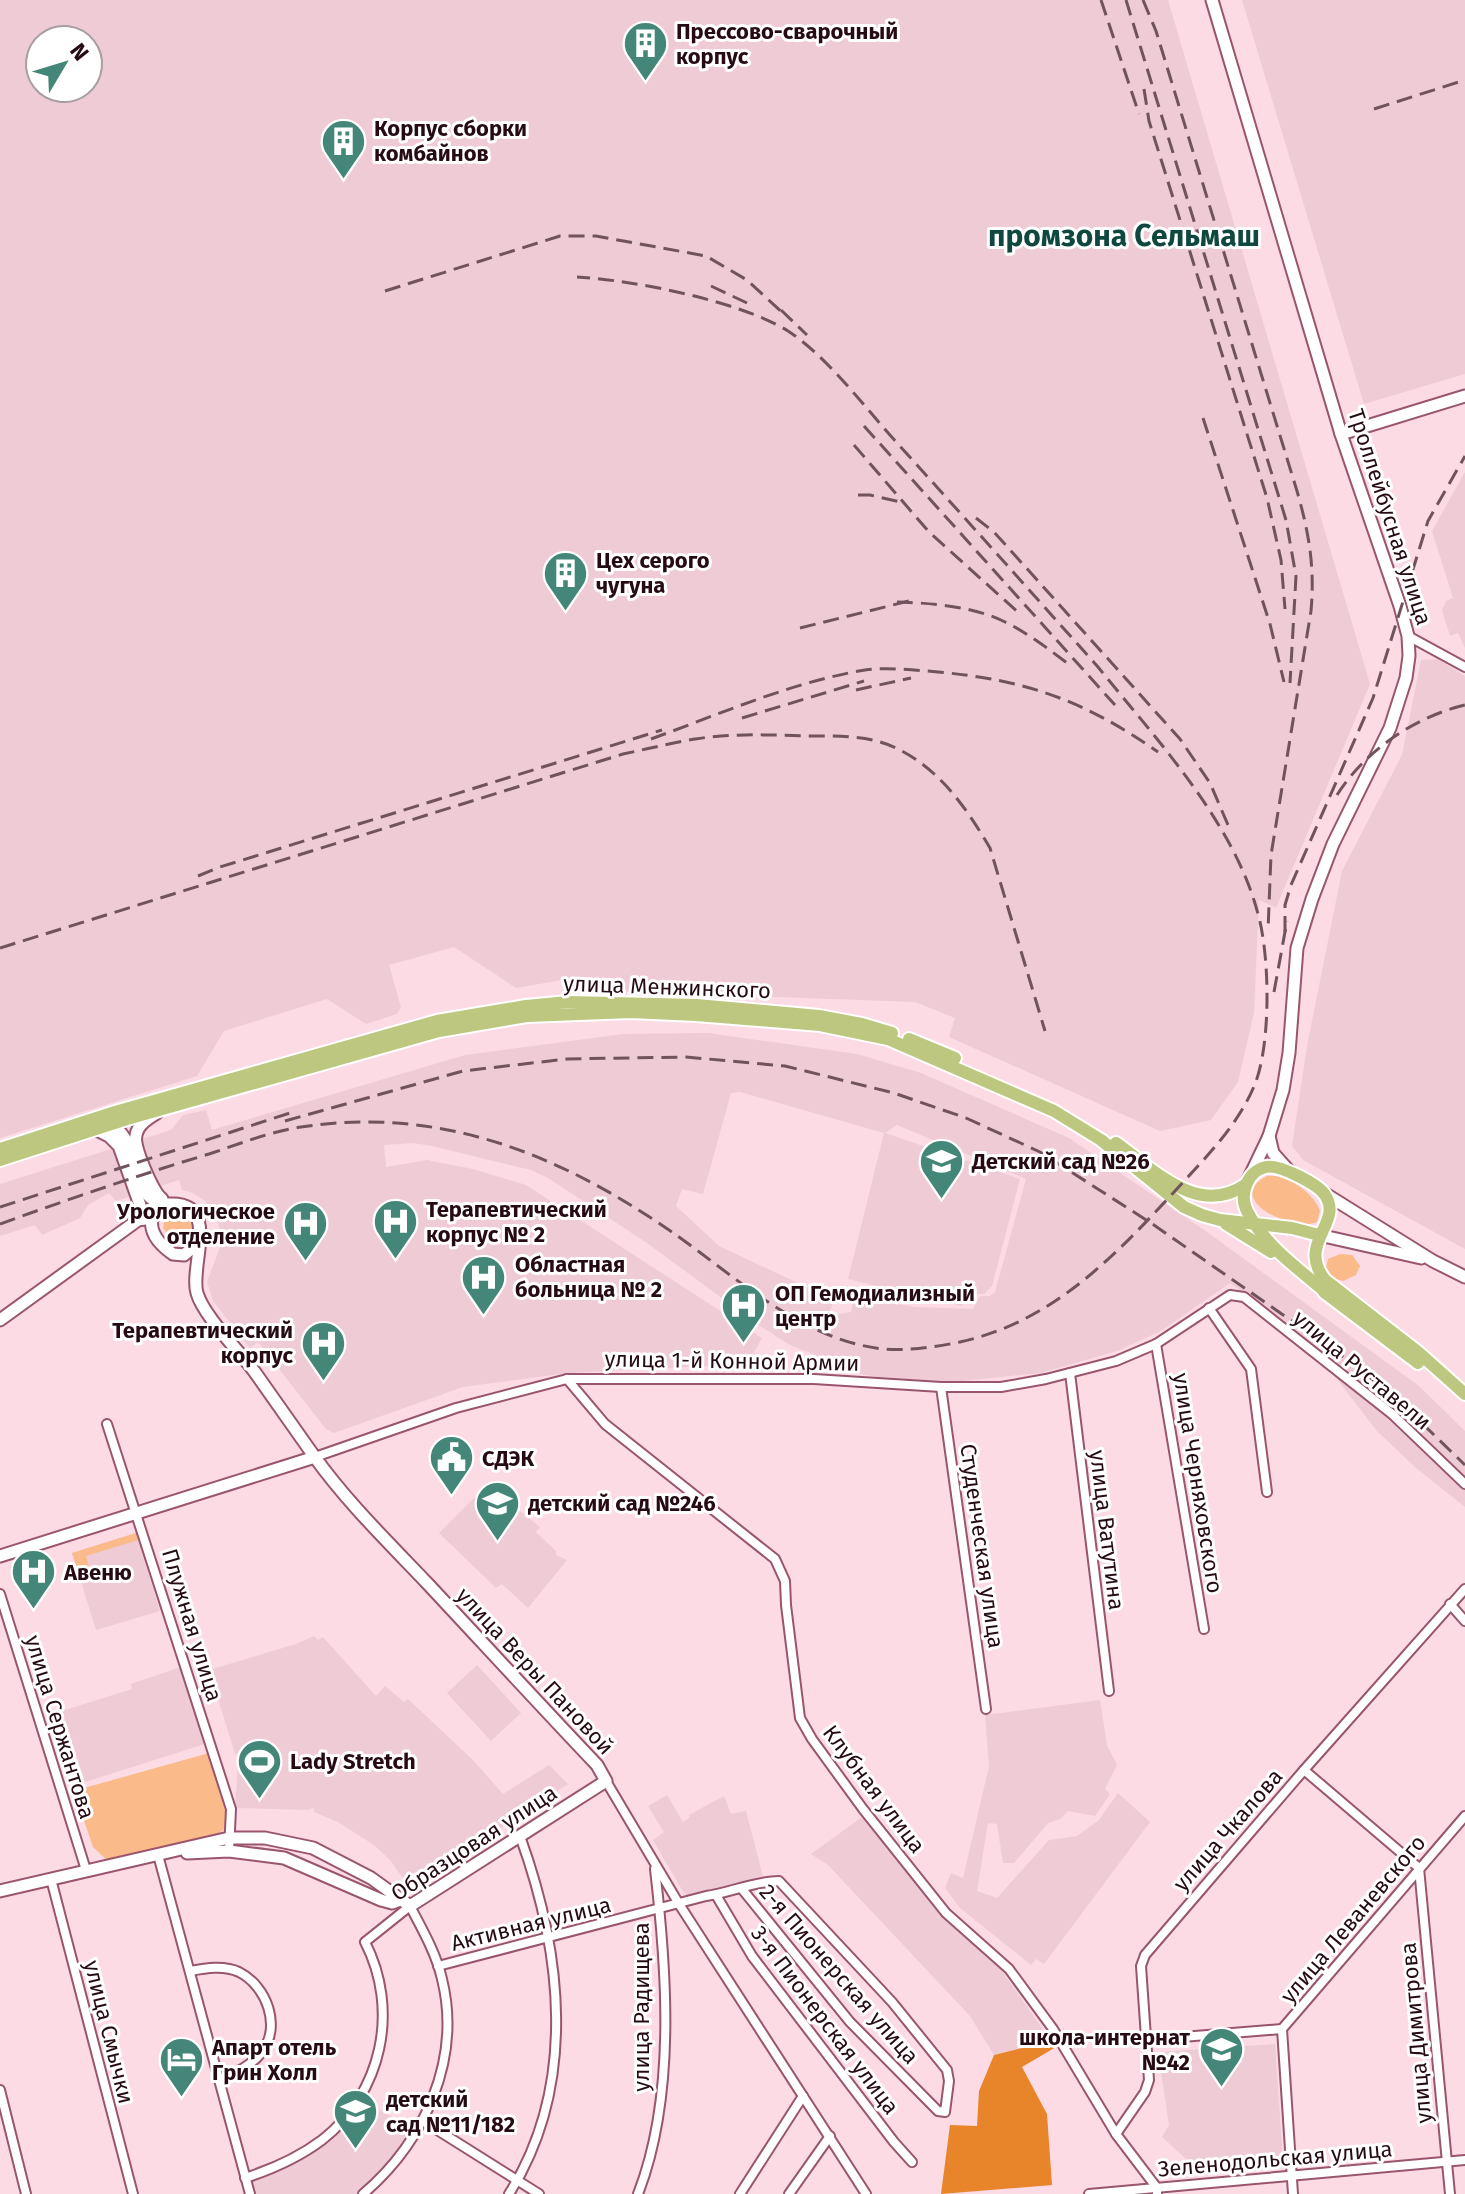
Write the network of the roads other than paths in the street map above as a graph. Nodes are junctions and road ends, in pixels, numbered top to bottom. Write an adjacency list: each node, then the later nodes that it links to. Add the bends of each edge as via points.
1 (1212, 0): 3 (main road, Троллейбусная улица)
2 (1465, 396): 3 (main road)
3 (1341, 434): 4 (main road, Троллейбусная улица)
4 (1408, 636): 5 (street); 9 (main road, Троллейбусная улица, via 1406,678 1395,714 1333,844 1297,948 1289,1053)
5 (1465, 667)
6 (166, 1108): 7 (main road, улица Менжинского); 15 (main road, улица Менжинского, via 439,1031 527,1016 631,1012 820,1025 888,1039 1054,1111); 18 (main road, via 138,1128 135,1141 154,1191)
7 (148, 1109): 8 (main road, улица Менжинского); 10 (main road); 10 (main road, улица Менжинского, via 127,1119); 15 (main road, улица Менжинского, via 437,1021 568,1002 711,1006 837,1019 928,1046 1045,1099 1105,1135)
8 (92, 1125): 10 (main road, улица Менжинского); 10 (main road); 11 (main road, улица Менжинского); 12 (main road, улица Менжинского)
9 (1269, 1136): 13 (main road, via 1273,1153); 14 (main road, Троллейбусная улица)
10 (120, 1137): 17 (main road); 18 (main road, via 147,1194)
11 (0, 1149)
12 (0, 1160)
13 (1289, 1171): 14 (main road, via 1267,1166); 16 (main road)
14 (1246, 1183): 15 (main road, via 1224,1197 1209,1198); 22 (main road, via 1247,1212)
15 (1165, 1185): 21 (main road, via 1184,1207)
16 (1324, 1193): 23 (main road, via 1330,1216); 25 (main road)
17 (140, 1205): 19 (main road); 20 (main road)
18 (166, 1205): 19 (main road); 24 (main road, улица Веры Пановой, via 183,1205 195,1215)
19 (152, 1218): 20 (main road); 24 (main road, via 154,1234 173,1254 184,1255)
20 (138, 1220): 30 (main road)
21 (1220, 1220): 22 (main road); 27 (main road)
22 (1257, 1224): 23 (main road); 27 (main road, via 1268,1243)
23 (1319, 1235): 25 (main road); 35 (main road, via 1316,1259 1325,1280)
24 (200, 1242): 38 (main road, улица Веры Пановой, via 195,1279 202,1305)
25 (1433, 1261): 26 (main road)
26 (1465, 1277)
27 (1328, 1294): 36 (main road)
28 (1230, 1295): 29 (street, улица 1-й Конной Армии); 39 (street, улица Руставели, via 1244,1297 1379,1404)
29 (1209, 1308): 31 (street, улица 1-й Конной Армии); 40 (street, via 1251,1369)
30 (0, 1320)
31 (1156, 1344): 32 (street, улица 1-й Конной Армии); 47 (street, улица Черняховского)
32 (1070, 1373): 34 (street, улица 1-й Конной Армии, via 1001,1387); 48 (street, улица Ватутина)
33 (567, 1379): 34 (street, улица 1-й Конной Армии, via 814,1379); 38 (street, улица 1-й Конной Армии, via 456,1408); 78 (street, Клубная улица, via 605,1424 775,1559 785,1581 800,1718 812,1739 946,1913 1009,1969 1053,2029)
34 (941, 1387): 49 (street, Студенческая улица)
35 (1465, 1394)
36 (1465, 1405)
37 (107, 1424): 41 (street, Плужная улица)
38 (315, 1457): 41 (main road, улица 1-й Конной Армии); 51 (main road, улица Веры Пановой)
39 (1465, 1484)
40 (1267, 1492)
41 (138, 1513): 42 (main road, улица 1-й Конной Армии); 54 (street, Плужная улица, via 231,1809)
42 (0, 1556)
43 (1465, 1589): 45 (street, улица Чкалова)
44 (0, 1594): 60 (street, улица Сержантова)
45 (1450, 1604): 46 (street); 50 (street, улица Чкалова)
46 (1465, 1621)
47 (1204, 1629)
48 (1109, 1691)
49 (986, 1709)
50 (1304, 1770): 59 (street); 72 (street, улица Чкалова, via 1145,1955)
51 (606, 1781): 53 (main road, Образцовая улица); 58 (street, улица Веры Пановой)
52 (1465, 1816): 59 (street, улица Леваневского)
53 (520, 1836): 65 (main road, Образцовая улица); 68 (street)
54 (229, 1844): 55 (main road, via 265,1838); 56 (main road); 57 (main road)
55 (306, 1846): 57 (street); 65 (main road, via 392,1890)
56 (158, 1855): 60 (main road); 70 (street)
57 (299, 1863): 65 (main road, via 381,1900)
58 (655, 1864): 66 (street, улица Веры Пановой); 67 (street, улица Радищева)
59 (1419, 1868): 71 (street, улица Леваневского); 82 (street, улица Димитрова)
60 (86, 1870): 61 (main road)
61 (51, 1879): 63 (main road); 89 (street, улица Смычки)
62 (742, 1889): 64 (street, Активная улица); 76 (street, 2-я Пионерская улица, via 850,2022 938,2111); 76 (street, Активная улица, via 779,1881 892,2002 947,2070)
63 (0, 1891)
64 (716, 1895): 66 (street, Активная улица); 81 (street, 3-я Пионерская улица, via 778,1994)
65 (405, 1903): 69 (street); 84 (street, Образцовая улица, via 365,1942 379,1977 383,2016 378,2056 363,2094 322,2140 278,2167)
66 (679, 1904): 67 (street, Активная улица); 75 (street, улица Веры Пановой)
67 (660, 1909): 68 (street, Активная улица); 94 (street, улица Радищева, via 663,2060 655,2137)
68 (548, 1937): 69 (street, Активная улица); 85 (street, via 558,2004 552,2084 545,2119)
69 (438, 1966): 77 (street, via 446,2043 437,2088)
70 (190, 1971): 73 (street); 73 (street, via 220,1967 238,1972 254,1982 271,2015 263,2051)
71 (1282, 2029): 72 (street); 83 (street, улица Леваневского)
72 (1145, 2040): 78 (street, улица Чкалова, via 1149,2080)
73 (219, 2080): 84 (street)
74 (0, 2090): 88 (street)
75 (803, 2096): 79 (street, улица Веры Пановой); 95 (street)
76 (945, 2112)
77 (423, 2121): 85 (street); 91 (street, via 395,2164)
78 (1116, 2134): 86 (street, Клубная улица)
79 (830, 2136): 96 (street); 97 (street, улица Веры Пановой)
80 (1465, 2160): 82 (street, Зеленодольская улица)
81 (912, 2162)
82 (1447, 2163): 83 (street, Зеленодольская улица); 100 (street, улица Димитрова)
83 (1292, 2175): 86 (street, Зеленодольская улица); 99 (street, улица Леваневского)
84 (245, 2178): 90 (street)
85 (518, 2181): 92 (street); 93 (street)
86 (1157, 2191): 87 (street, Зеленодольская улица)
87 (1116, 2193): 98 (street, Зеленодольская улица)
88 (26, 2194)
89 (133, 2194)
90 (250, 2194)
91 (363, 2194)
92 (509, 2194)
93 (539, 2194)
94 (638, 2194)
95 (740, 2194)
96 (789, 2194)
97 (866, 2194)
98 (1089, 2194)
99 (1293, 2194)
100 (1450, 2194)

